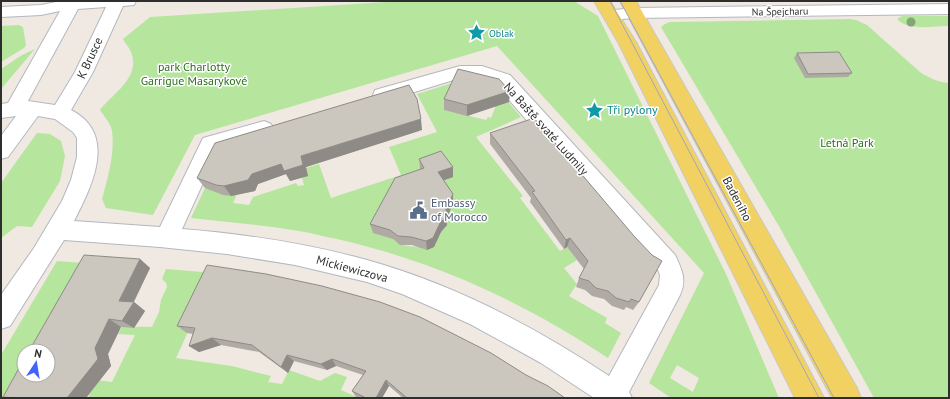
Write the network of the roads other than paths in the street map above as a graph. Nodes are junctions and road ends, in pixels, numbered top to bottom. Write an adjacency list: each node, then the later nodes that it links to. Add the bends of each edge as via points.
1 (122, 1): 2 (street); 9 (street, K Brusce, via 72,96)
2 (83, 3): 6 (street, via 41,10); 8 (street)
3 (631, 7): 4 (street, Na Špejcharu); 5 (street, Na Špejcharu); 17 (main road, Badeniho)
4 (607, 8): 16 (main road, Badeniho, via 628,42)
5 (949, 9)
6 (1, 12)
7 (361, 101): 15 (street, Na Baště svaté Ludmily, via 460,72 494,75 503,80 667,264 672,275 671,287)
8 (16, 109): 9 (street); 11 (street)
9 (60, 112): 12 (street, via 81,128 87,137 88,150 81,182)
10 (285, 123): 13 (street, via 210,144)
11 (1, 151)
12 (58, 230): 13 (street, Mickiewiczova); 14 (street)
13 (167, 236): 15 (street, Mickiewiczova, via 266,248 329,261 429,292 480,315)
14 (1, 317)
15 (616, 396)
16 (810, 398)
17 (847, 398)

